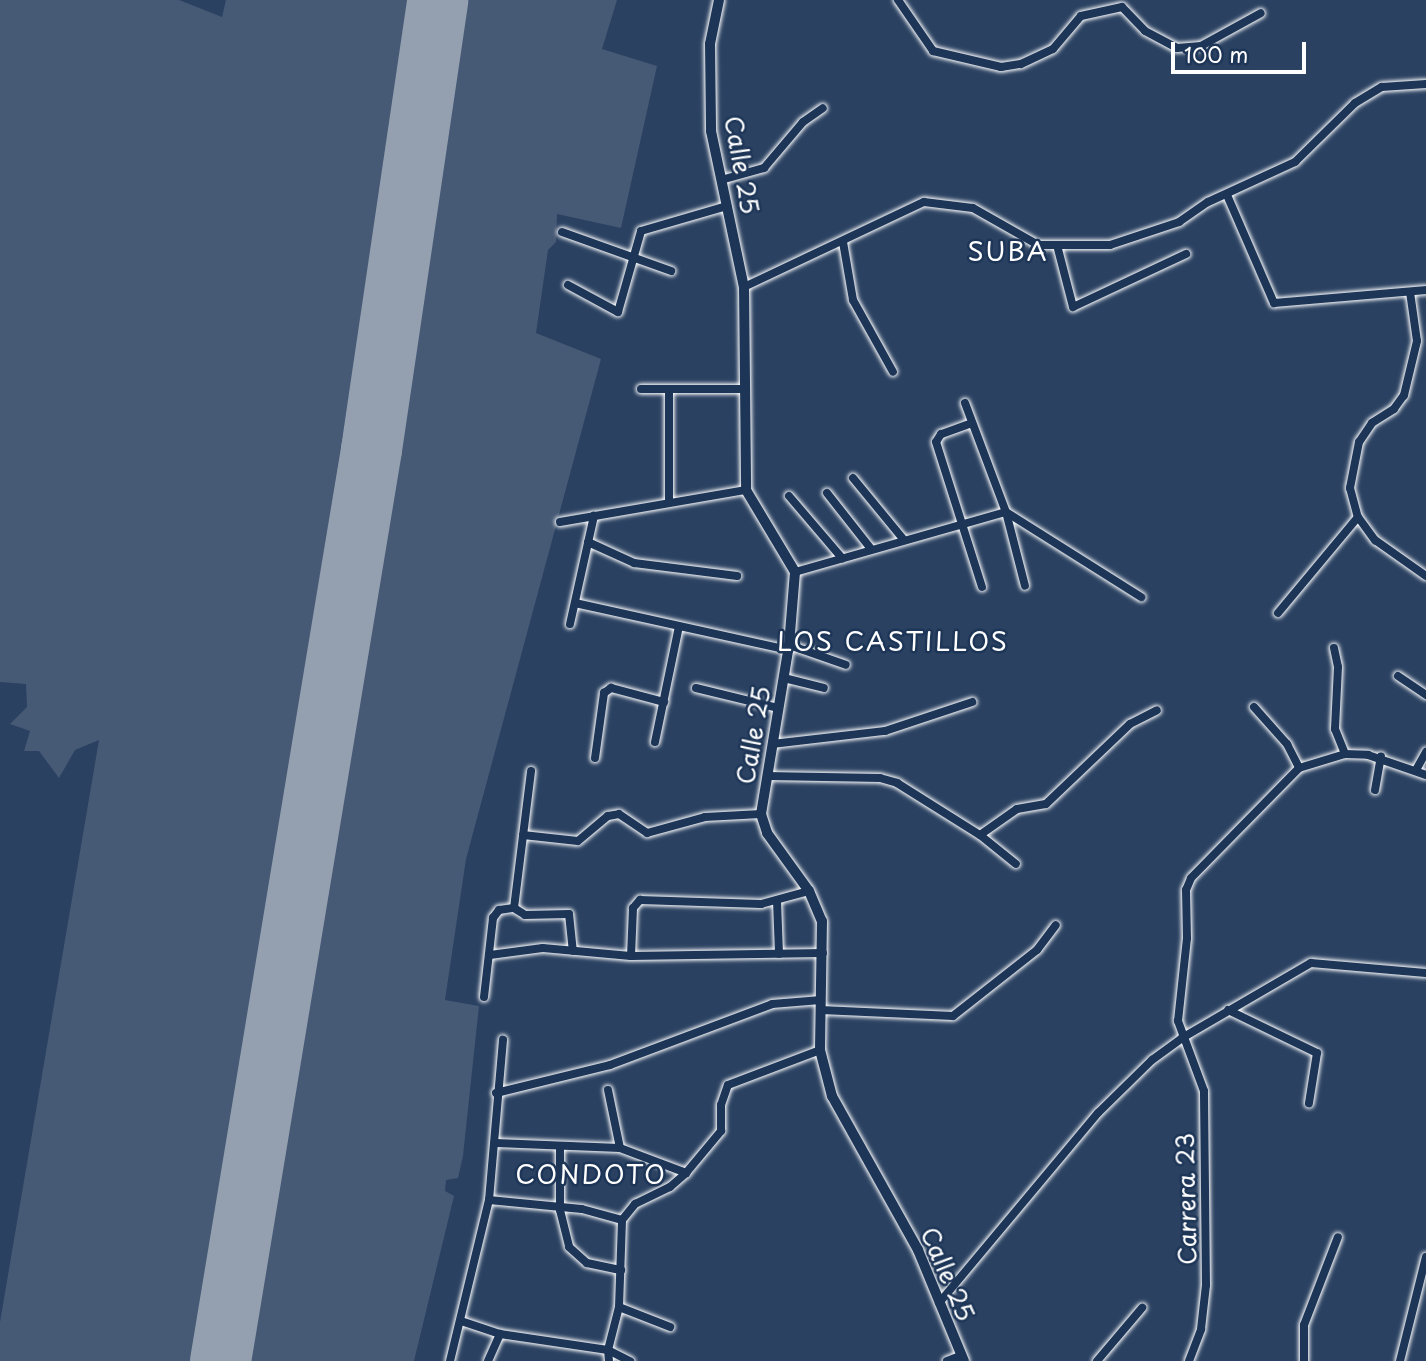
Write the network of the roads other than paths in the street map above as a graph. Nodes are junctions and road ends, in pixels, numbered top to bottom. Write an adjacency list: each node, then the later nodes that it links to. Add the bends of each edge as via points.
1 (719, 0): 7 (street, Calle 25, via 710,44 711,131)
2 (898, 0): 3 (street, via 933,51 1001,68 1053,49 1081,16)
3 (1122, 3): 4 (street, via 1144,31 1177,48 1201,46)
4 (1261, 13)
5 (1426, 83): 8 (street, via 1382,87 1355,103 1296,162)
6 (823, 108): 7 (street, via 803,122 764,168)
7 (721, 180): 9 (street, Calle 25)
8 (1227, 195): 12 (street, via 1179,222 1110,245); 19 (street, via 1274,303)
9 (727, 206): 14 (street, via 645,228); 17 (street, Calle 25)
10 (562, 232): 14 (street)
11 (843, 242): 12 (street, via 924,202 973,208 1038,245); 17 (street); 20 (street, via 853,300)
12 (1058, 249): 13 (street, via 1073,307)
13 (1186, 254)
14 (632, 260): 15 (street); 16 (street, via 616,313)
15 (671, 271)
16 (568, 285)
17 (744, 287): 21 (street, Calle 25)
18 (1426, 290): 19 (street)
19 (1410, 292): 33 (street, via 1417,341 1405,395 1372,423 1350,468)
20 (893, 372)
21 (744, 388): 23 (street); 27 (street, Calle 25)
22 (642, 389): 23 (street)
23 (669, 389): 30 (street)
24 (965, 403): 25 (street)
25 (972, 422): 31 (street); 35 (street, via 941,434 936,442)
26 (853, 478): 36 (street)
27 (746, 490): 30 (street); 40 (street, Calle 25)
28 (827, 493): 38 (street)
29 (789, 496): 39 (street)
30 (669, 501): 32 (street)
31 (1006, 512): 35 (street); 43 (street); 45 (street)
32 (594, 516): 34 (street); 37 (street)
33 (1358, 517): 42 (street, via 1375,540); 47 (street)
34 (560, 522)
35 (964, 522): 36 (street); 44 (street)
36 (904, 540): 38 (street)
37 (588, 542): 41 (street, via 634,563); 46 (street)
38 (871, 549): 39 (street)
39 (842, 558): 40 (street)
40 (795, 572): 50 (street, Calle 25)
41 (737, 576)
42 (1426, 576)
43 (1026, 586)
44 (982, 587)
45 (1141, 597)
46 (575, 603): 48 (street); 49 (street)
47 (1278, 613)
48 (570, 624)
49 (679, 626): 50 (street); 58 (street)
50 (789, 648): 52 (street); 54 (street, Calle 25)
51 (1334, 648): 66 (street, via 1338,667 1335,729)
52 (846, 665)
53 (1398, 676): 57 (street)
54 (784, 678): 56 (street); 61 (street, Calle 25)
55 (696, 688): 61 (street)
56 (824, 688)
57 (1426, 695)
58 (664, 702): 63 (street); 68 (street, via 611,688 604,693)
59 (972, 702): 64 (street, via 885,731)
60 (1254, 707): 69 (street, via 1287,744)
61 (778, 708): 64 (street, Calle 25)
62 (1157, 710): 77 (street, via 1130,724 1046,804 1017,809)
63 (656, 742)
64 (772, 744): 73 (street, Calle 25)
65 (1426, 752): 70 (street)
66 (1345, 754): 67 (street); 69 (street)
67 (1381, 757): 70 (street); 74 (street)
68 (595, 758)
69 (1299, 768): 92 (street, Carrera 23, via 1191,878 1186,890 1187,938 1178,1021)
70 (1416, 770): 72 (street)
71 (531, 771): 76 (street)
72 (1426, 775)
73 (767, 776): 75 (street, Calle 25); 77 (street, via 880,778 897,783)
74 (1375, 790)
75 (761, 814): 76 (street, via 705,817 647,833 620,814 608,816 578,841); 79 (street, Calle 25, via 767,833)
76 (523, 835): 81 (street)
77 (980, 835): 78 (street)
78 (1016, 864)
79 (808, 891): 80 (street); 84 (street, Calle 25, via 822,921)
80 (777, 901): 85 (street); 87 (street, via 640,900 633,908)
81 (514, 908): 83 (street, via 524,915 569,914); 86 (street, via 495,914)
82 (1056, 925): 90 (street, via 1037,950 953,1016)
83 (573, 951): 86 (street, via 543,948); 87 (street)
84 (823, 953): 85 (street); 90 (street, Calle 25)
85 (779, 954): 87 (street)
86 (490, 955): 89 (street)
87 (631, 956)
88 (1426, 973): 91 (street, via 1311,963)
89 (484, 997)
90 (821, 1005): 94 (street, Calle 25); 96 (street, via 772,1004 610,1065)
91 (1228, 1010): 92 (street); 97 (street, via 1317,1053)
92 (1182, 1038): 108 (street, via 1152,1060 1098,1113); 122 (street, Carrera 23, via 1204,1091 1206,1285 1201,1329)
93 (503, 1040): 96 (street)
94 (820, 1050): 101 (street, via 729,1085 721,1105 721,1131); 108 (street, Calle 25, via 832,1096 918,1250)
95 (608, 1090): 99 (street)
96 (496, 1093): 98 (street)
97 (1309, 1103)
98 (496, 1143): 100 (street); 102 (street)
99 (620, 1148): 100 (street); 101 (street)
100 (559, 1149): 103 (street)
101 (686, 1173): 104 (street, via 670,1187 635,1204)
102 (489, 1199): 103 (street); 111 (street)
103 (560, 1210): 104 (street, via 582,1209); 107 (street, via 576,1257)
104 (622, 1220): 107 (street)
105 (1338, 1237): 123 (street, via 1304,1325)
106 (1426, 1257): 124 (street)
107 (621, 1270): 109 (street)
108 (939, 1303): 115 (street, Calle 25)
109 (619, 1307): 112 (street); 114 (street)
110 (1142, 1308): 121 (street)
111 (461, 1321): 113 (street); 116 (street)
112 (670, 1327)
113 (500, 1334): 114 (street); 117 (street)
114 (608, 1350): 118 (street); 119 (street)
115 (962, 1358): 120 (street)
116 (450, 1361)
117 (488, 1361)
118 (610, 1361)
119 (630, 1361)
120 (947, 1361)
121 (1097, 1361)
122 (1189, 1361)
123 (1304, 1361)
124 (1399, 1361)

